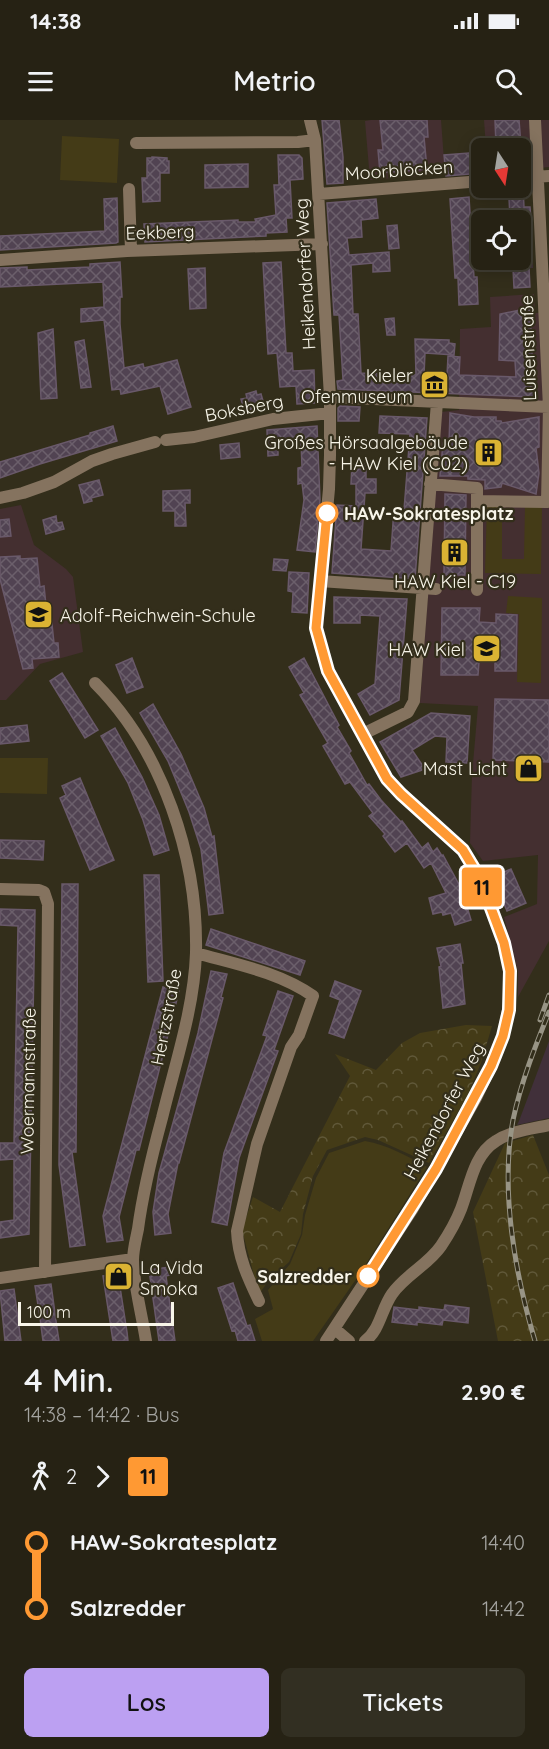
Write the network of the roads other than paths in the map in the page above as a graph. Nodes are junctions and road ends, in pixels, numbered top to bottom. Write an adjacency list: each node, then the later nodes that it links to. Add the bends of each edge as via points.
1 (310, 120): 3 (street, Heikendorfer Weg)
2 (535, 120): 5 (street, Luisenstraße)
3 (315, 140): 4 (street); 8 (street, Heikendorfer Weg)
4 (136, 143)
5 (543, 176): 14 (street, Luisenstraße)
6 (471, 182): 8 (street, Moorblöcken)
7 (129, 189): 10 (street)
8 (319, 194): 9 (street, Heikendorfer Weg)
9 (322, 244): 10 (street, Eekberg); 12 (street, Heikendorfer Weg)
10 (131, 251): 11 (street, Eekberg)
11 (0, 260)
12 (330, 397): 13 (street); 15 (street, Heikendorfer Weg)
13 (437, 402): 14 (street); 16 (street)
14 (549, 408): 18 (street, Luisenstraße, via 547,502)
15 (330, 412): 17 (street, Boksberg, via 160,441 92,461 54,482); 19 (street, Heikendorfer Weg, via 329,489)
16 (430, 484): 18 (street, via 477,488); 20 (street)
17 (0, 498)
18 (477, 501): 21 (street)
19 (320, 581): 20 (street); 23 (street, Heikendorfer Weg, via 316,628 319,645 328,671)
20 (430, 589): 23 (street, via 414,701 408,712)
21 (477, 590)
22 (95, 683): 25 (street, Hertzstraße, via 116,704 146,752 171,808 187,860)
23 (363, 734): 31 (street, Heikendorfer Weg, via 387,779 463,850 475,870 508,957 509,1005 503,1036 476,1098 412,1210)
24 (0, 889): 28 (street, Woermannstraße, via 44,892 48,904)
25 (196, 954): 27 (street, Hertzstraße, via 189,1009 147,1175); 30 (street, via 254,969 313,996 257,1144 239,1220 238,1245 245,1274)
26 (549, 1125): 35 (street, via 512,1133 485,1150 475,1166 452,1231 440,1249 396,1288 373,1335)
27 (133, 1259): 28 (street); 32 (street, Hertzstraße)
28 (45, 1272): 29 (street)
29 (0, 1278)
30 (259, 1301)
31 (335, 1329): 33 (street, Heikendorfer Weg); 34 (street)
32 (146, 1341)
33 (326, 1341)
34 (349, 1341)
35 (364, 1341)

